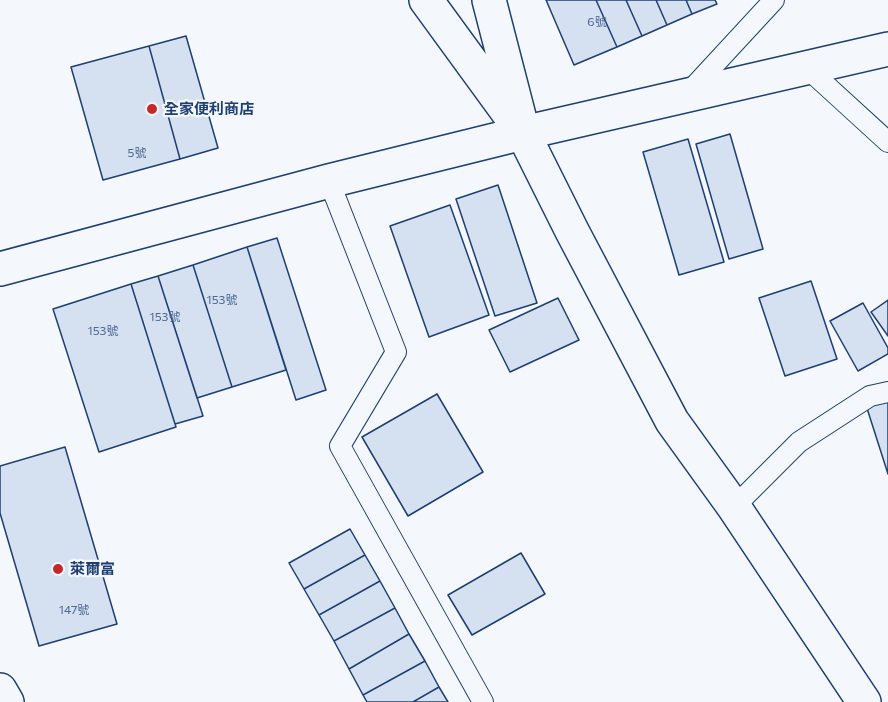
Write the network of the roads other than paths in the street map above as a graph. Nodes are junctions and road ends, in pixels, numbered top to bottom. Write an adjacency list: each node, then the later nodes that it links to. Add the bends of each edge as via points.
1 (426, 0): 7 (main road)
2 (489, 0): 7 (main road)
3 (774, 0): 6 (lane)
4 (888, 49): 5 (main road)
5 (807, 68): 6 (main road); 8 (lane)
6 (685, 96): 7 (main road)
7 (523, 133): 9 (main road); 12 (main road, via 672,421)
8 (888, 142)
9 (329, 181): 10 (main road); 15 (lane, via 396,352 340,446)
10 (0, 270)
11 (888, 392): 12 (lane, via 870,396 800,442)
12 (734, 507): 16 (main road)
13 (0, 690): 14 (main road)
14 (7, 702)
15 (483, 702)
16 (864, 702)

